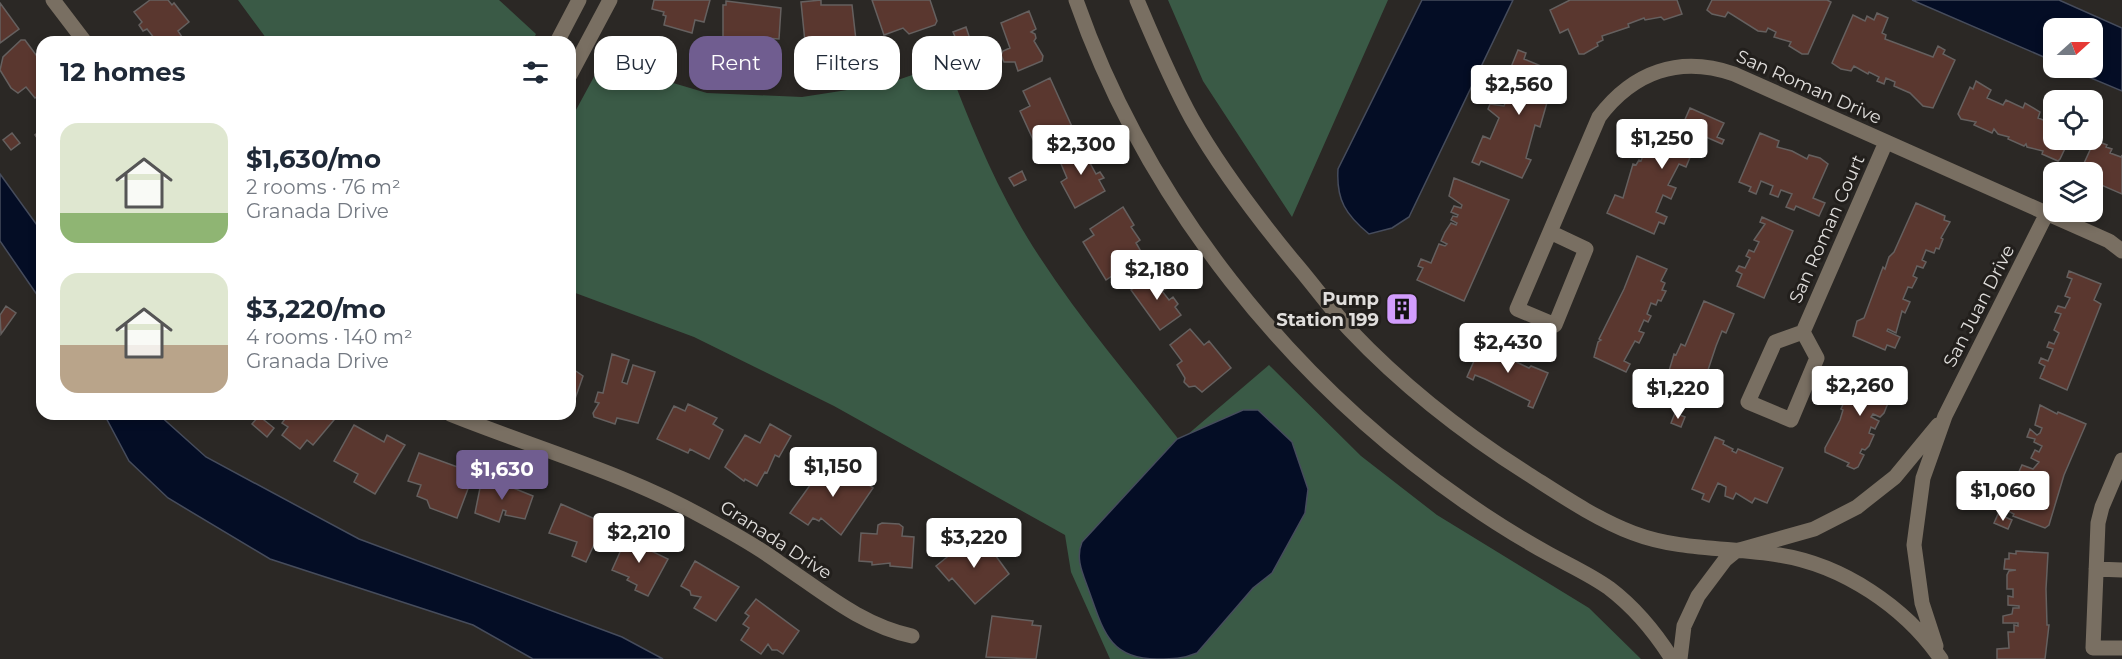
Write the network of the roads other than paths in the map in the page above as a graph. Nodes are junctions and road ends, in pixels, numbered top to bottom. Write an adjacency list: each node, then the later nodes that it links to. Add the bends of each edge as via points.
1 (53, 0): 6 (street)
2 (579, 0): 7 (street)
3 (610, 0): 8 (street)
4 (1077, 0): 25 (street, via 1116,97 1184,214 1225,273 1311,373 1410,462 1455,495 1607,587 1643,620)
5 (1137, 0): 19 (street, via 1165,65 1221,167 1349,328 1401,380 1451,422 1569,500 1624,528 1680,544)
6 (80, 36)
7 (559, 36)
8 (576, 64)
9 (1886, 142): 10 (street, San Roman Drive); 13 (street, San Roman Drive, via 1716,68 1697,65 1657,71 1611,101 1599,117); 15 (street, San Roman Court)
10 (2043, 211)
11 (2043, 221): 16 (street, San Juan Drive)
12 (2067, 222): 14 (street, San Roman Drive)
13 (1550, 232): 13 (street, San Roman Drive, via 1587,249 1555,325 1517,309)
14 (2122, 250)
15 (1803, 332): 15 (street, San Roman Court, via 1775,342 1748,402 1791,420 1817,357)
16 (1945, 416): 19 (street, San Juan Drive, via 1895,477 1857,507 1814,529); 24 (street, San Juan Drive, via 1923,478 1914,545 1922,603)
17 (467, 420): 22 (street, Granada Drive, via 642,486 769,555 867,621)
18 (2122, 460): 20 (street, via 2100,515)
19 (1736, 551): 24 (street, via 1796,558 1863,587 1897,609 1930,642); 26 (street, San Juan Drive, via 1698,596 1684,626)
20 (2096, 569): 21 (street); 23 (street, via 2094,648)
21 (2122, 570)
22 (912, 636)
23 (2122, 648)
24 (1939, 657)
25 (1672, 659)
26 (1680, 659)

